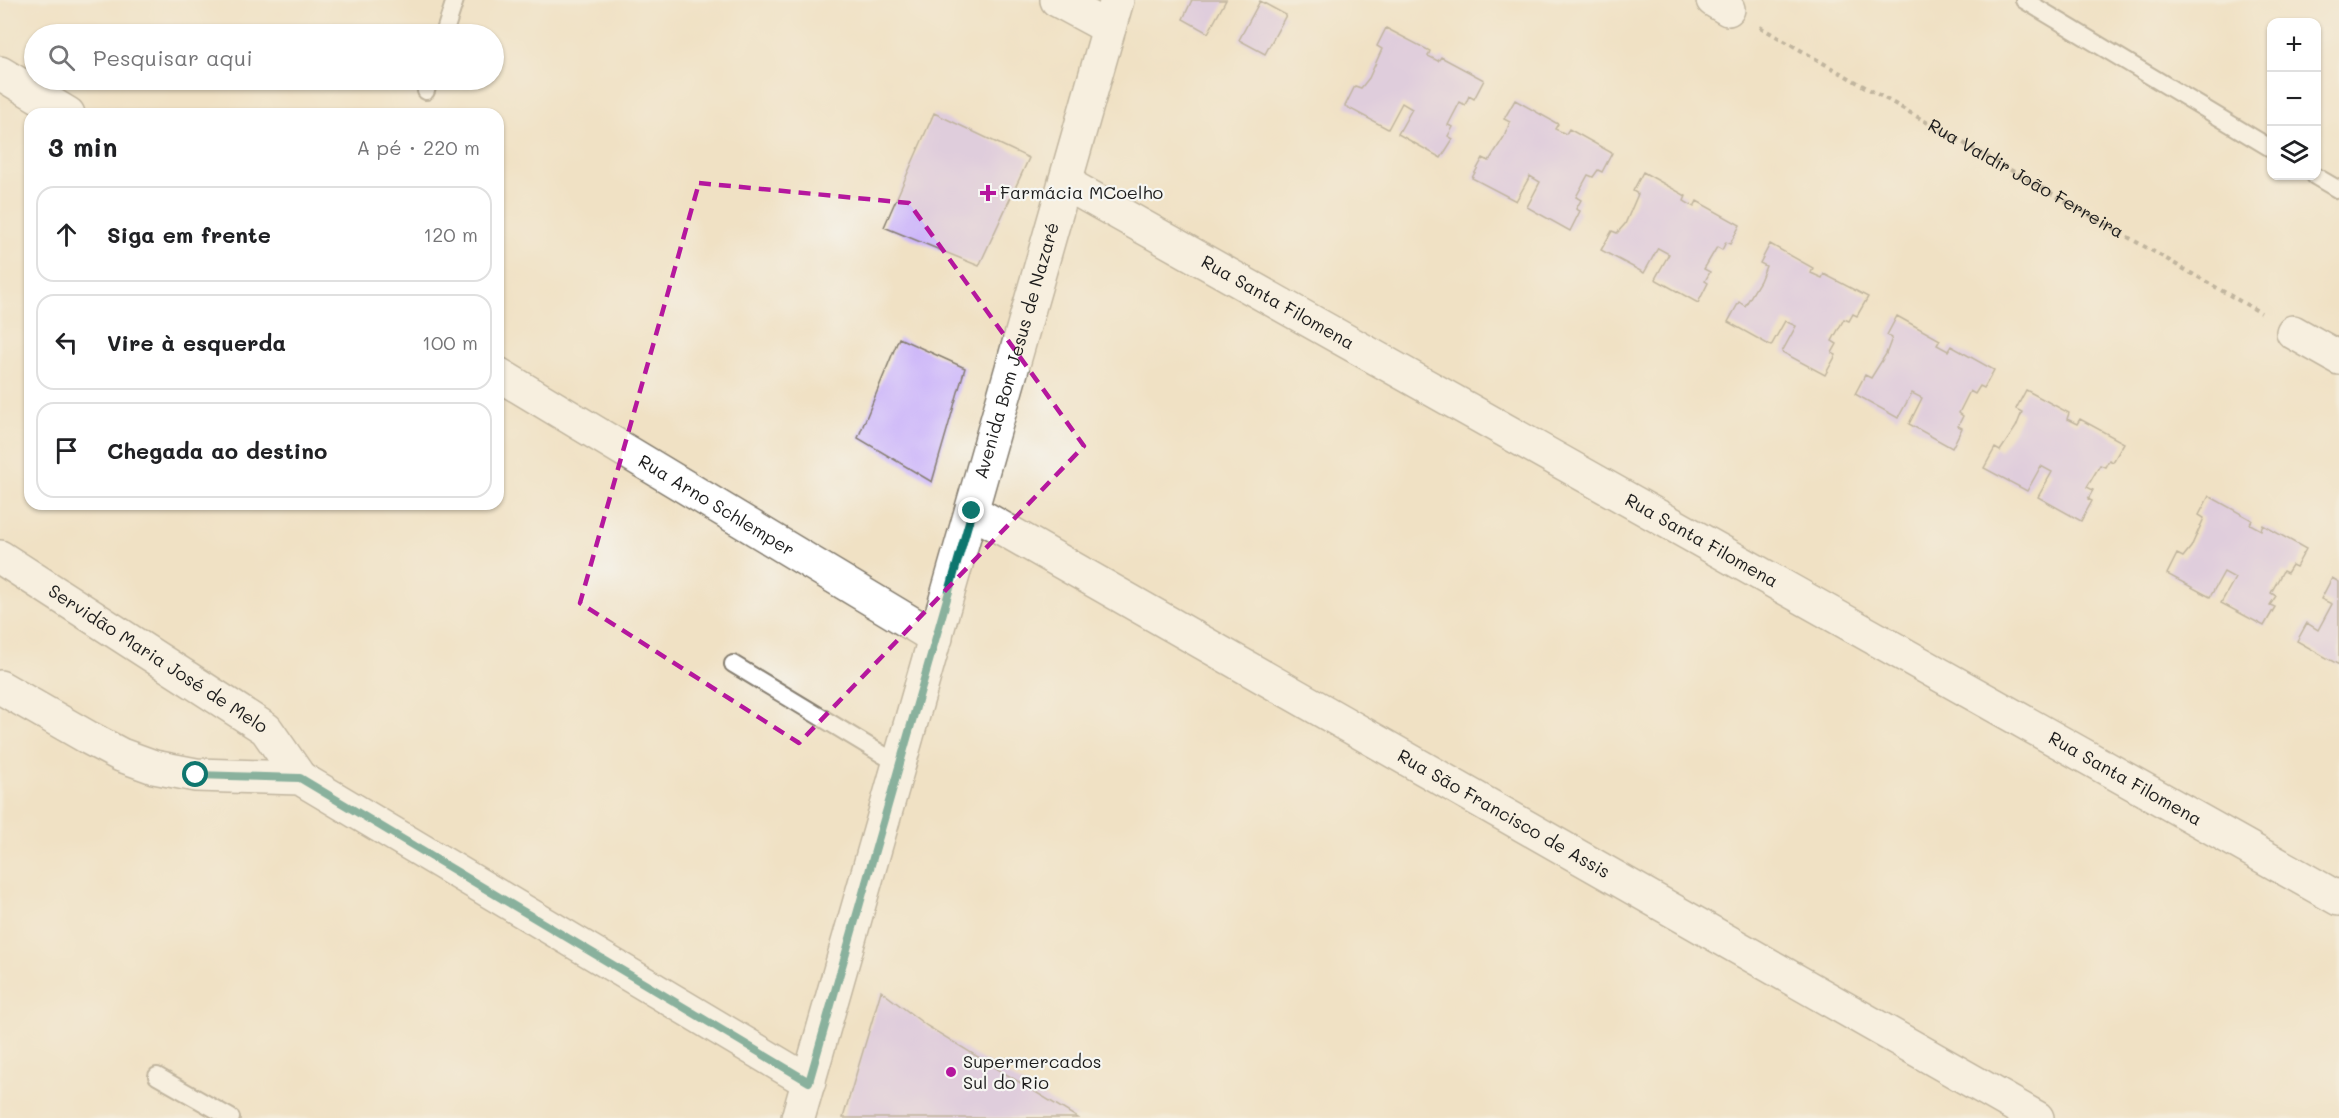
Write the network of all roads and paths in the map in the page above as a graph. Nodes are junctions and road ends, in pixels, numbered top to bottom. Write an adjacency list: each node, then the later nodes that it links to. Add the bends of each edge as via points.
1 (455, 0): 6 (lane)
2 (1057, 0): 5 (street)
3 (2024, 0): 11 (lane)
4 (1721, 5): 15 (path, Rua Valdir João Ferreira)
5 (1113, 14): 13 (street, Avenida Bom Jesus de Nazaré)
6 (447, 24)
7 (0, 73): 8 (street)
8 (24, 87)
9 (28, 90): 10 (street)
10 (58, 108)
11 (2267, 147)
12 (2321, 180): 14 (lane)
13 (1065, 183): 18 (street, Avenida Bom Jesus de Nazaré); 25 (street, Rua Santa Filomena)
14 (2339, 190)
15 (2293, 332): 16 (street)
16 (2339, 358)
17 (504, 378): 20 (street, Rua Arno Schlemper)
18 (972, 511): 20 (street, Avenida Bom Jesus de Nazaré); 30 (street, Rua São Francisco de Assis)
19 (0, 557): 24 (street, Servidão Maria José de Melo, via 266,729)
20 (936, 638): 23 (street, Avenida Bom Jesus de Nazaré)
21 (733, 664): 23 (lane)
22 (0, 687): 24 (street, via 121,755 154,767 196,775)
23 (900, 765): 27 (street, Avenida Bom Jesus de Nazaré)
24 (300, 778): 27 (street)
25 (2339, 899)
26 (158, 1076): 28 (lane)
27 (809, 1082): 29 (street, Avenida Bom Jesus de Nazaré)
28 (231, 1118)
29 (798, 1118)
30 (2037, 1118)

